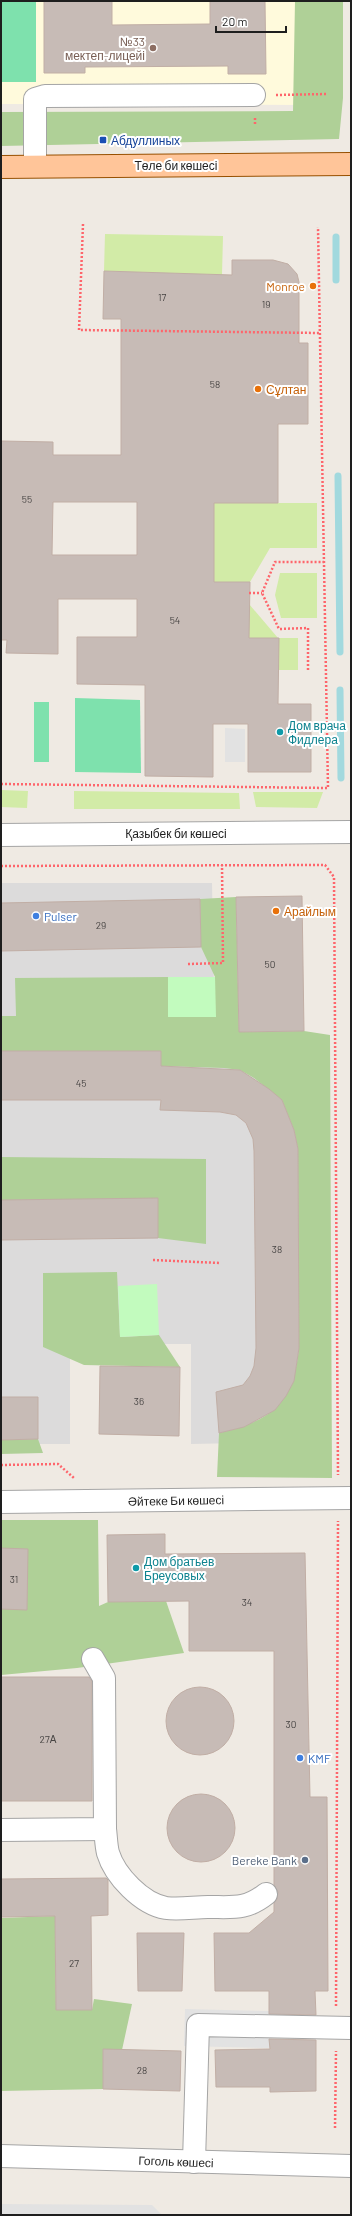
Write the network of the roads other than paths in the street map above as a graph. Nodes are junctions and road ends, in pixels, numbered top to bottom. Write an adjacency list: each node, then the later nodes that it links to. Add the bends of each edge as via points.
1 (254, 95): 3 (street, via 45,96 35,99)
2 (351, 164): 3 (main road, Төле би көшесі)
3 (35, 166): 4 (main road, Төле би көшесі)
4 (1, 167)
5 (351, 832): 6 (street, Қазыбек би көшесі)
6 (1, 835)
7 (1, 1502): 8 (street, Әйтеке Би көшесі)
8 (345, 1506)
9 (93, 1659): 10 (street, via 104,1678)
10 (105, 1829): 11 (street); 12 (street, via 108,1854 122,1877 133,1892 152,1904 166,1908 239,1907 253,1904)
11 (1, 1830)
12 (266, 1894)
13 (343, 2028): 15 (street, via 198,2025)
14 (1, 2156): 15 (street, Гоголь көшесі)
15 (194, 2162): 16 (street, Гоголь көшесі)
16 (351, 2166)

